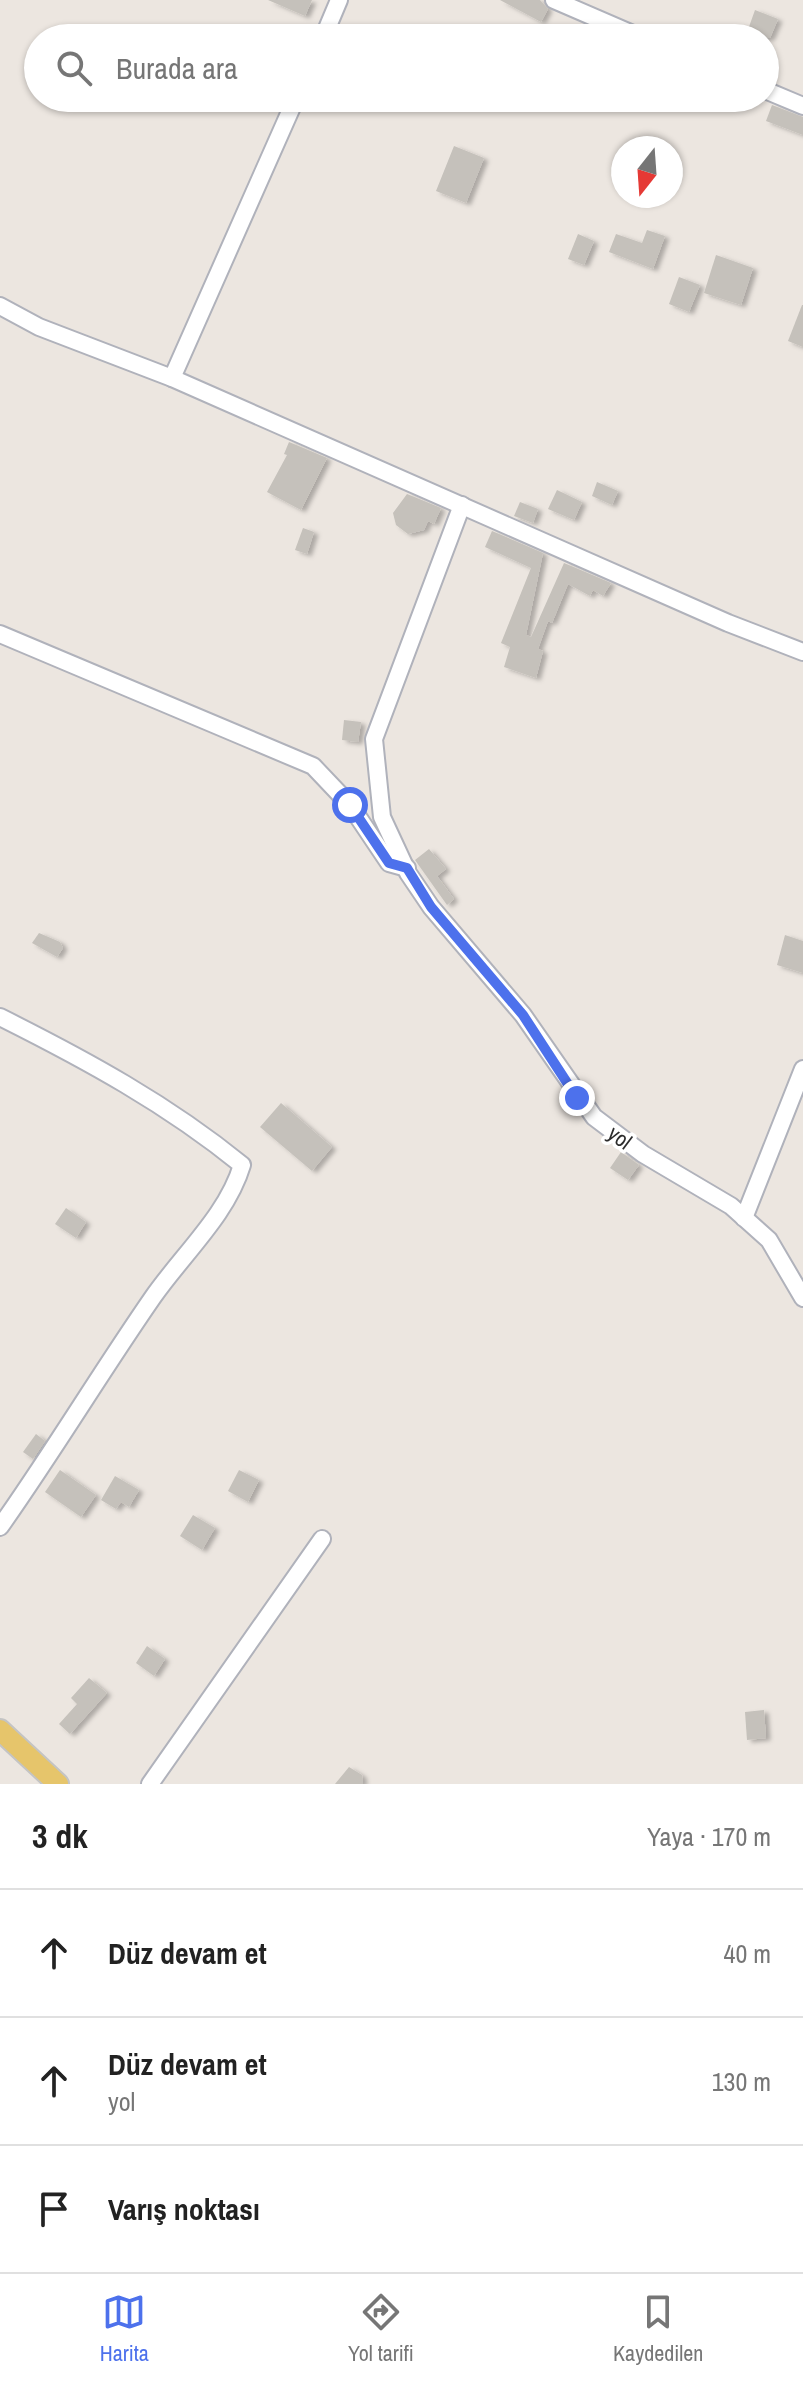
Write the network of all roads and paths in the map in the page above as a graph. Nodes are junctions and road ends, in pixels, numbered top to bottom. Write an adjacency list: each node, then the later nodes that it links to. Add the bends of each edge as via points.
1 (339, 0): 3 (street)
2 (554, 0): 4 (street)
3 (329, 24)
4 (610, 24)
5 (779, 96): 6 (street)
6 (803, 106)
7 (290, 112): 9 (street)
8 (0, 306): 9 (street, via 39,327)
9 (172, 378): 10 (street)
10 (462, 505): 12 (street); 13 (street, yol, via 374,739 382,817)
11 (0, 634): 13 (street, via 313,766 350,805 389,863)
12 (803, 652)
13 (407, 868): 16 (street, yol, via 431,907 523,1015 594,1117)
14 (0, 1017): 18 (street, via 107,1071 194,1125 242,1165 235,1188 153,1296)
15 (803, 1069): 16 (street)
16 (744, 1218): 17 (street, yol, via 769,1240)
17 (803, 1298)
18 (0, 1527)
19 (322, 1539): 22 (street)
20 (0, 1730): 21 (main road)
21 (58, 1784)
22 (150, 1784)

